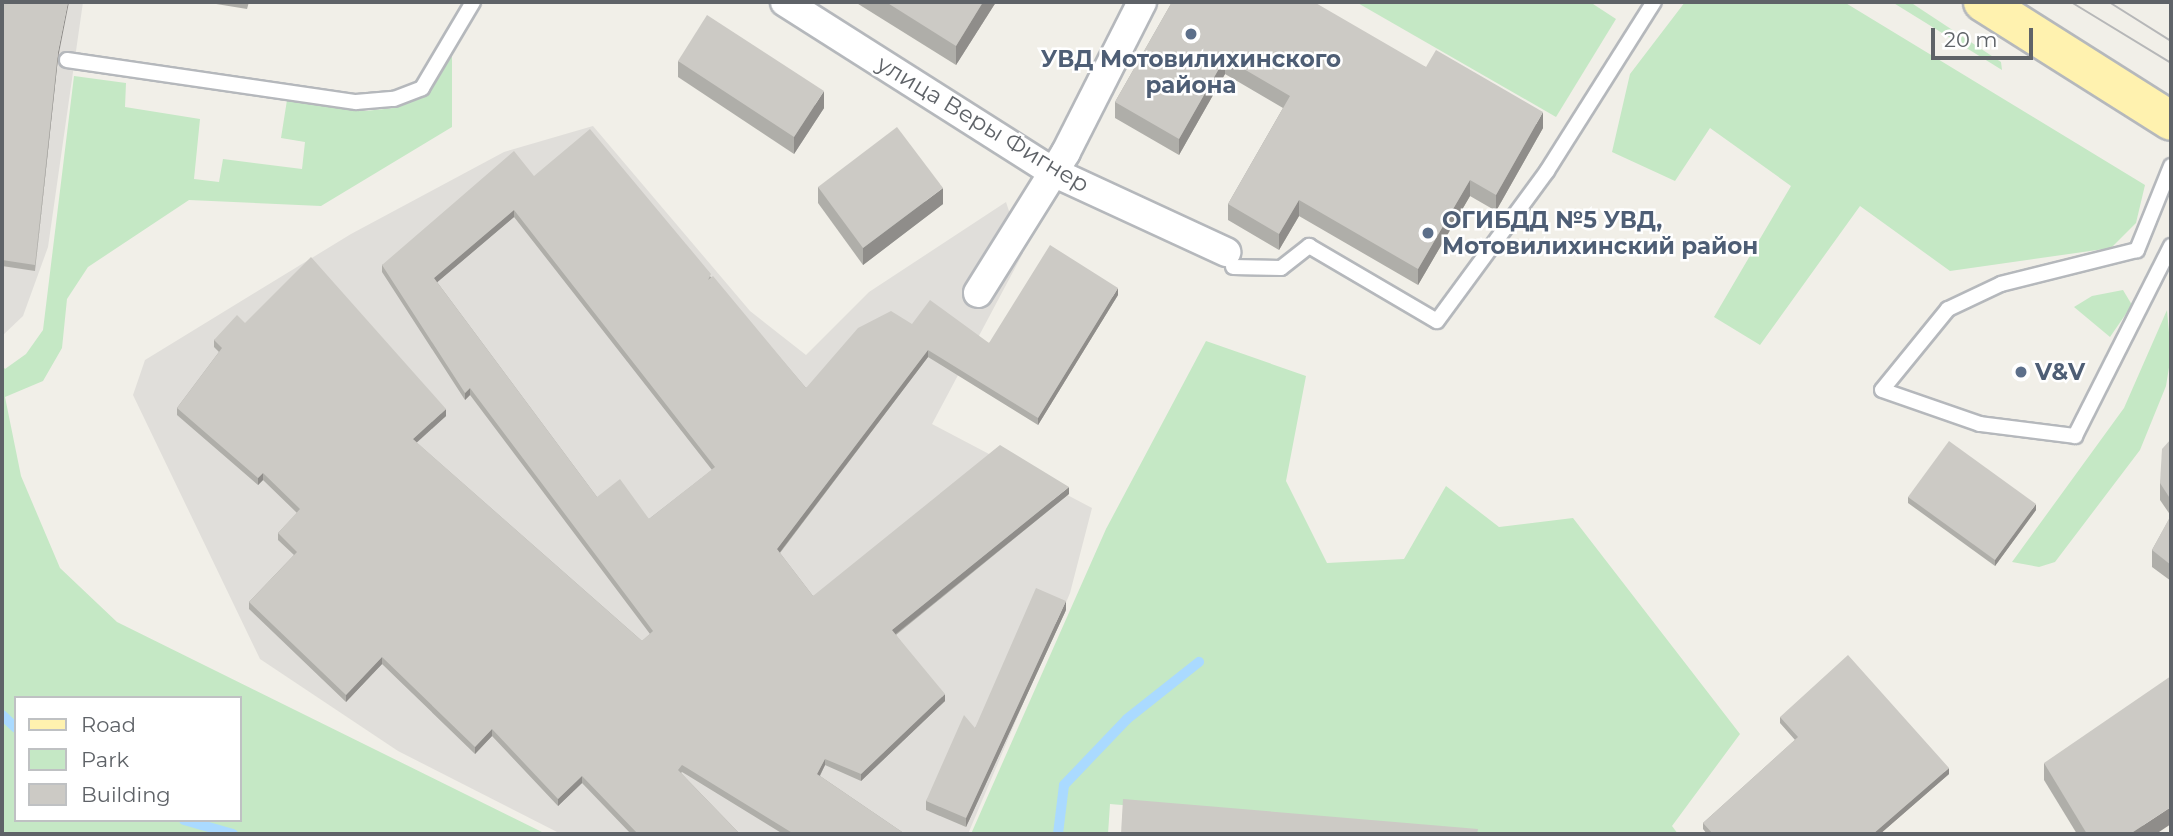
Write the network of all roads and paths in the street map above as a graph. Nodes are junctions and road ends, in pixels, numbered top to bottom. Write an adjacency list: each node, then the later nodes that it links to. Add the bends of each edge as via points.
1 (473, 2): 6 (lane, via 422,88 394,99 356,102)
2 (785, 2): 9 (street, улица Веры Фигнер)
3 (1142, 2): 9 (street)
4 (1654, 2): 11 (lane, via 1547,171 1437,321 1309,246 1282,268)
5 (2004, 7): 7 (main road)
6 (67, 60)
7 (2171, 121)
8 (2171, 166): 10 (lane, via 2137,250 2001,284 1948,309 1882,390 1980,424 2075,436)
9 (1053, 172): 11 (street, улица Веры Фигнер); 12 (street)
10 (2171, 246)
11 (1229, 259)
12 (978, 293)

